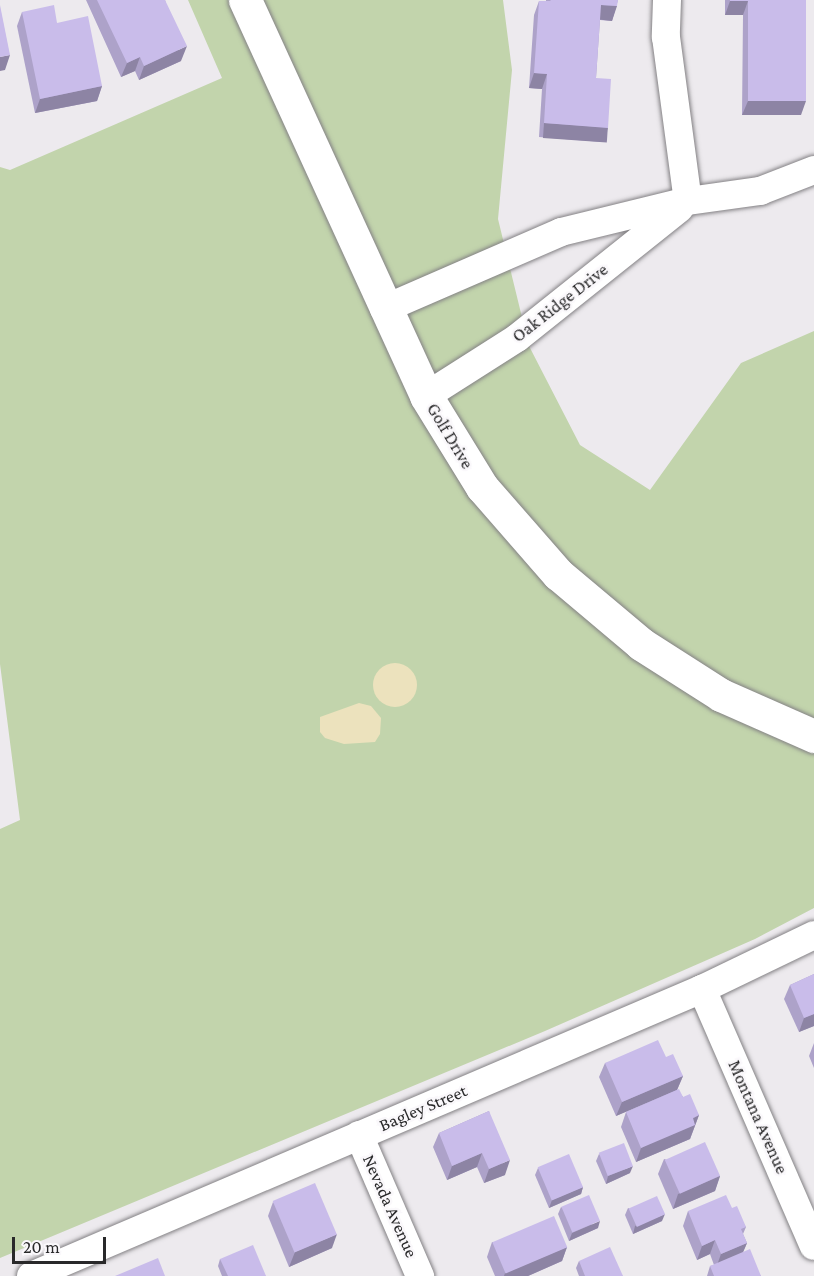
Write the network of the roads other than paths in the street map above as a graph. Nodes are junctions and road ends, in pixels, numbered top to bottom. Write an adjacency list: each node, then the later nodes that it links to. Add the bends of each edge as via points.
1 (245, 0): 5 (street, Golf Drive)
2 (667, 0): 4 (street, via 666,37)
3 (814, 170): 4 (street, via 760,191)
4 (688, 201): 5 (street, via 561,232); 6 (street, Oak Ridge Drive, via 525,332)
5 (384, 309): 6 (street, Golf Drive)
6 (426, 396): 7 (street, Golf Drive, via 462,458 500,511 582,597 689,676 756,712)
7 (814, 736)
8 (814, 935): 9 (street, Bagley Street)
9 (702, 989): 10 (street, Bagley Street); 11 (street, Montana Avenue)
10 (359, 1135): 12 (street, Bagley Street); 13 (street, Nevada Avenue)
11 (814, 1246)
12 (31, 1276)
13 (420, 1276)

